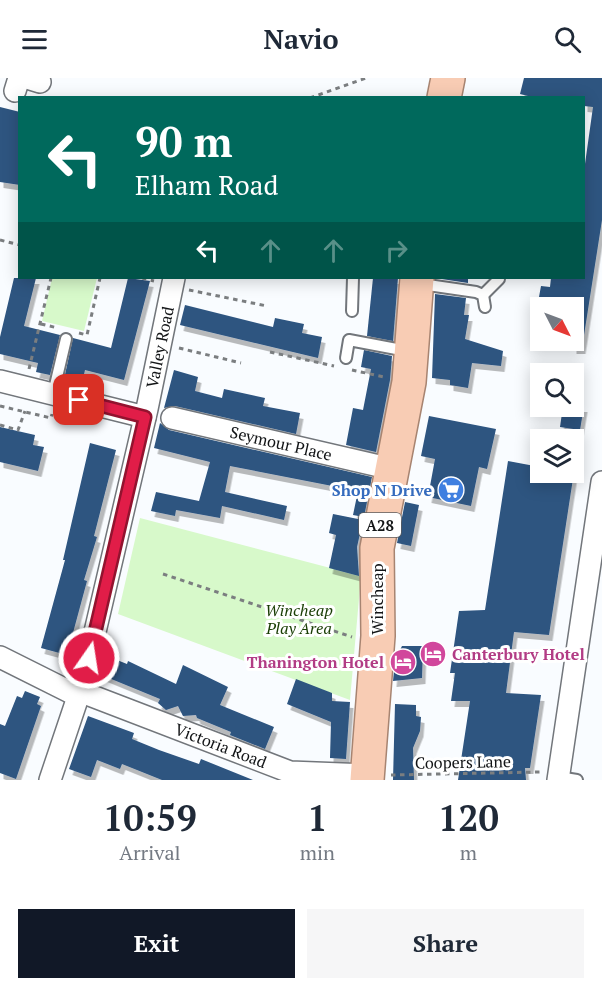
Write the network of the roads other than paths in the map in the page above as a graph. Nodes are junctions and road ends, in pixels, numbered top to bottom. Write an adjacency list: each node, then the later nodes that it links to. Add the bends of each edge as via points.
1 (448, 78): 2 (highway)
2 (444, 96)
3 (353, 279): 9 (lane)
4 (499, 279): 7 (lane)
5 (417, 280): 7 (lane); 11 (highway, Wincheap / A28)
6 (173, 282): 15 (street, Valley Road)
7 (483, 295): 8 (lane)
8 (485, 307)
9 (352, 311)
10 (67, 334): 14 (lane)
11 (413, 352): 12 (lane, via 349,340); 17 (highway, Wincheap / A28)
12 (346, 358)
13 (0, 381): 14 (street)
14 (53, 394): 15 (street)
15 (145, 417): 20 (street, Valley Road)
16 (172, 418): 17 (street, Seymour Place)
17 (392, 469): 22 (highway, Wincheap / A28, via 377,548 378,636)
18 (602, 482): 21 (street)
19 (0, 657): 20 (street, Victoria Road)
20 (78, 694): 22 (street, Victoria Road, via 290,772); 23 (street, Valley Road)
21 (563, 777)
22 (368, 778)
23 (50, 780)

